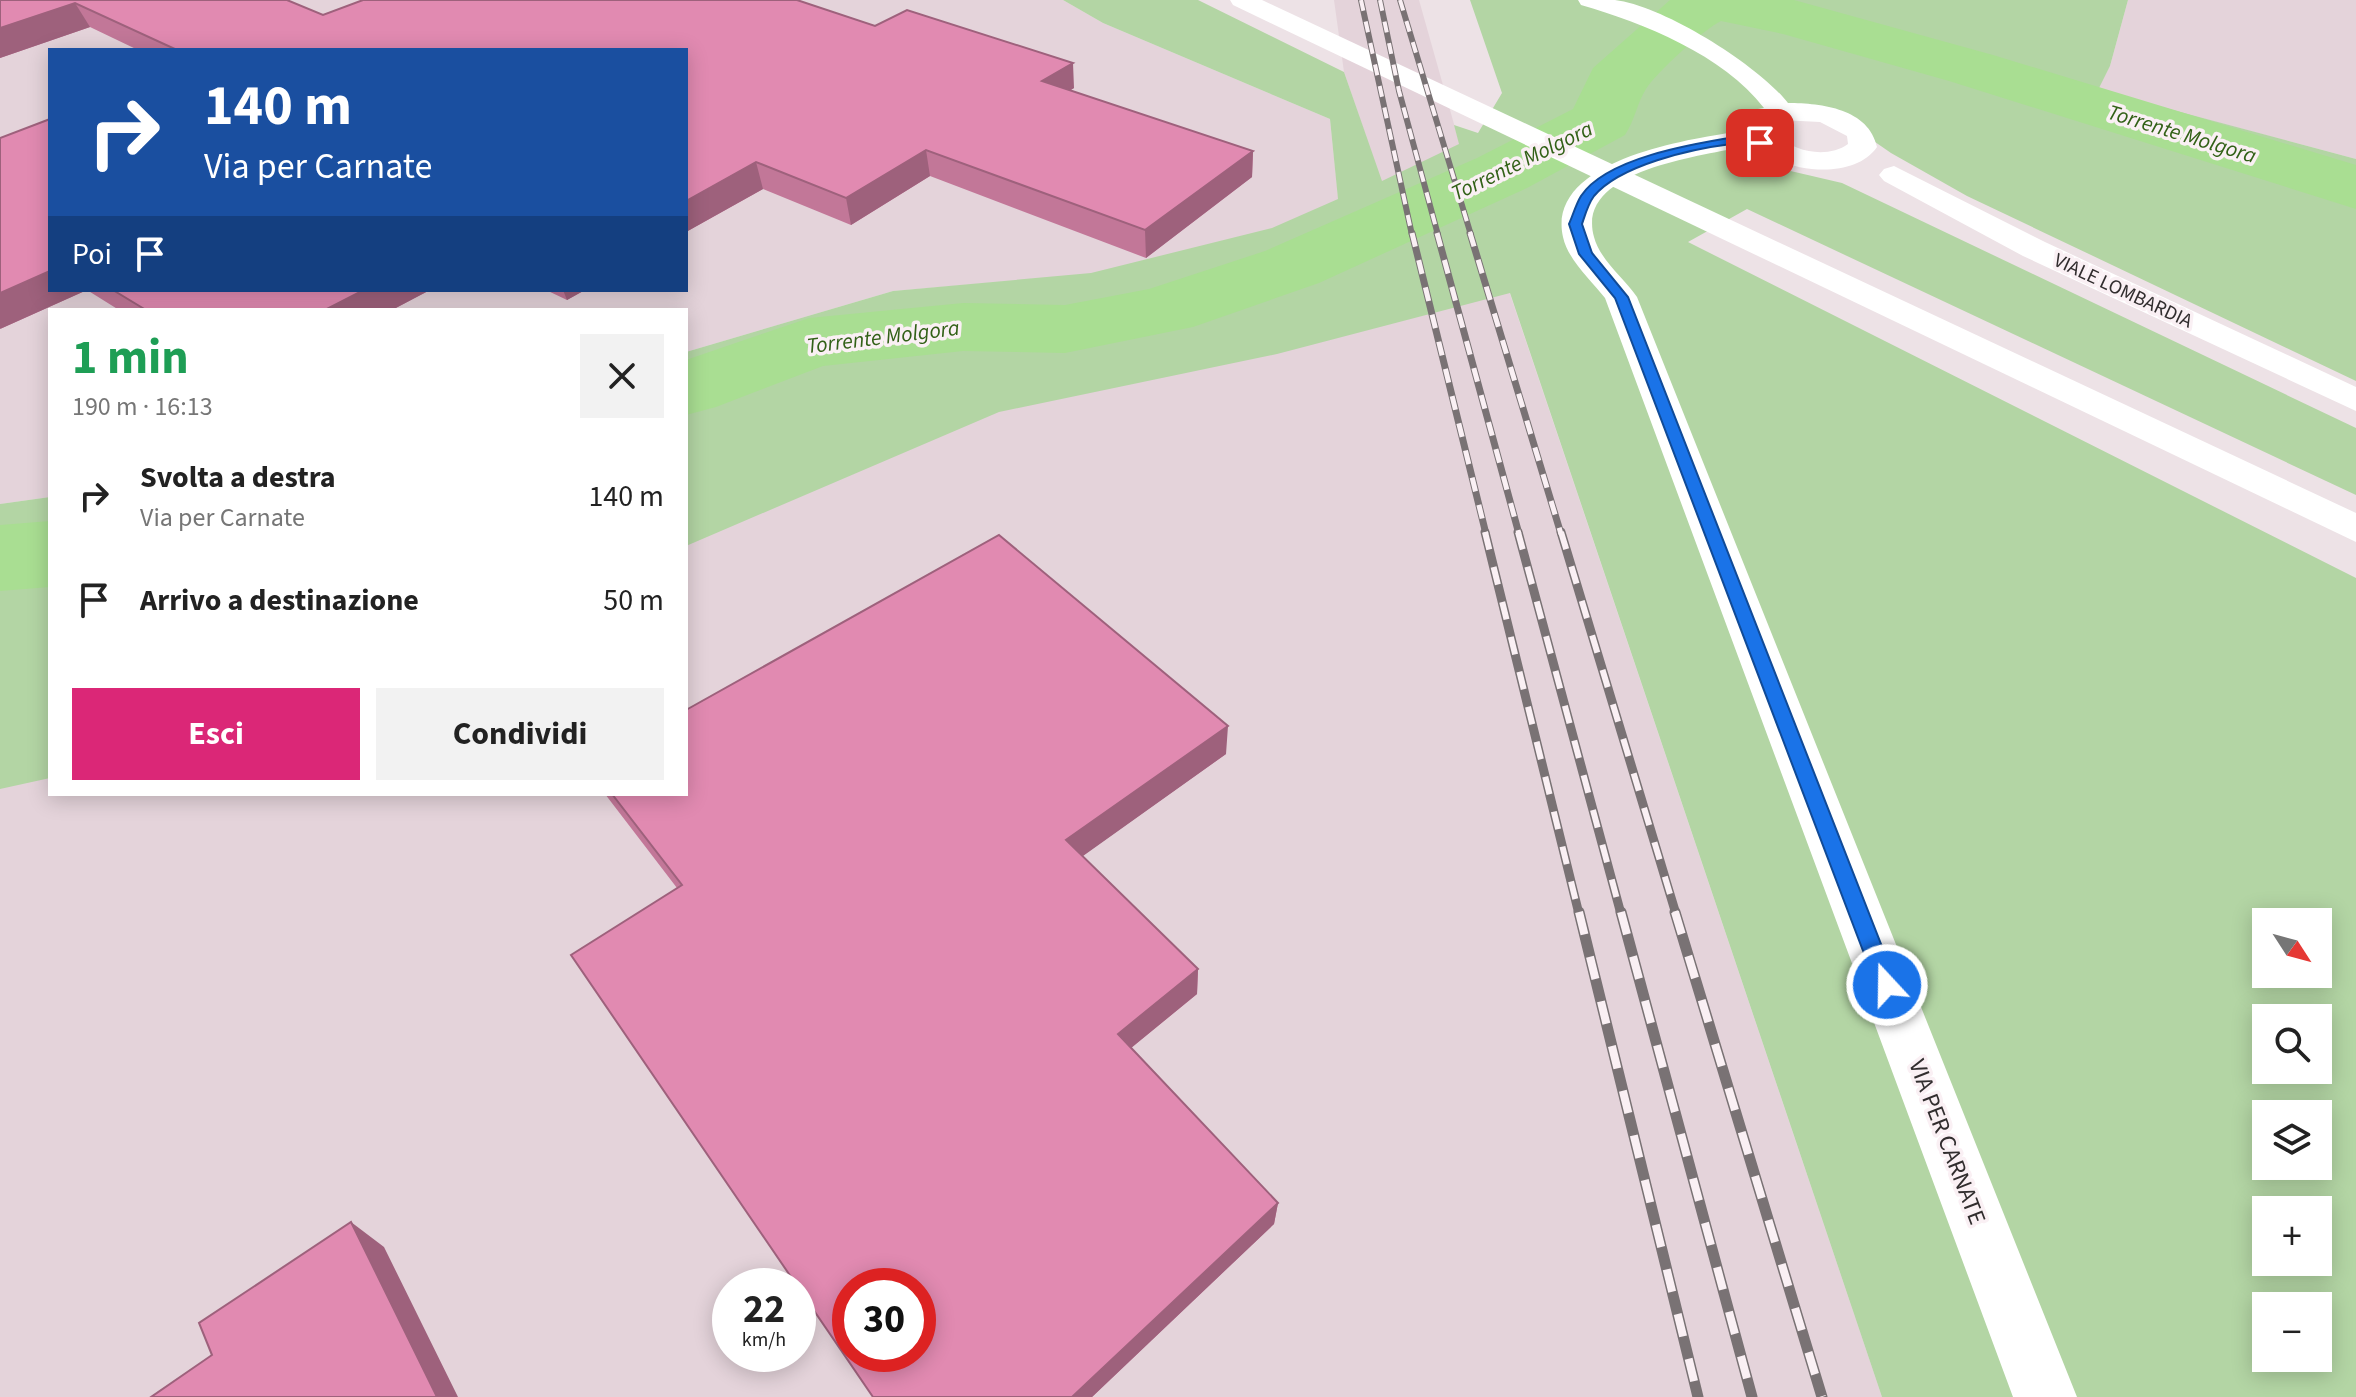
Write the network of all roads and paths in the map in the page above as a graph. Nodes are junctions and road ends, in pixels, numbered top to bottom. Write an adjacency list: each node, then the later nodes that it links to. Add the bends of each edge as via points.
1 (1242, 0): 8 (street)
2 (1590, 0): 3 (street)
3 (1623, 3): 4 (street, via 1705,44)
4 (1789, 111): 5 (street, via 1768,115); 6 (street, via 1826,115 1851,125 1864,140)
5 (1754, 138): 6 (street, VIALE LOMBARDIA, via 1801,157); 9 (street, VIA PER CARNATE, via 1654,157 1608,177 1577,213 1578,237 1621,297)
6 (1850, 153): 7 (street, VIALE LOMBARDIA, via 2034,249)
7 (2356, 400)
8 (2356, 529)
9 (2045, 1397)

